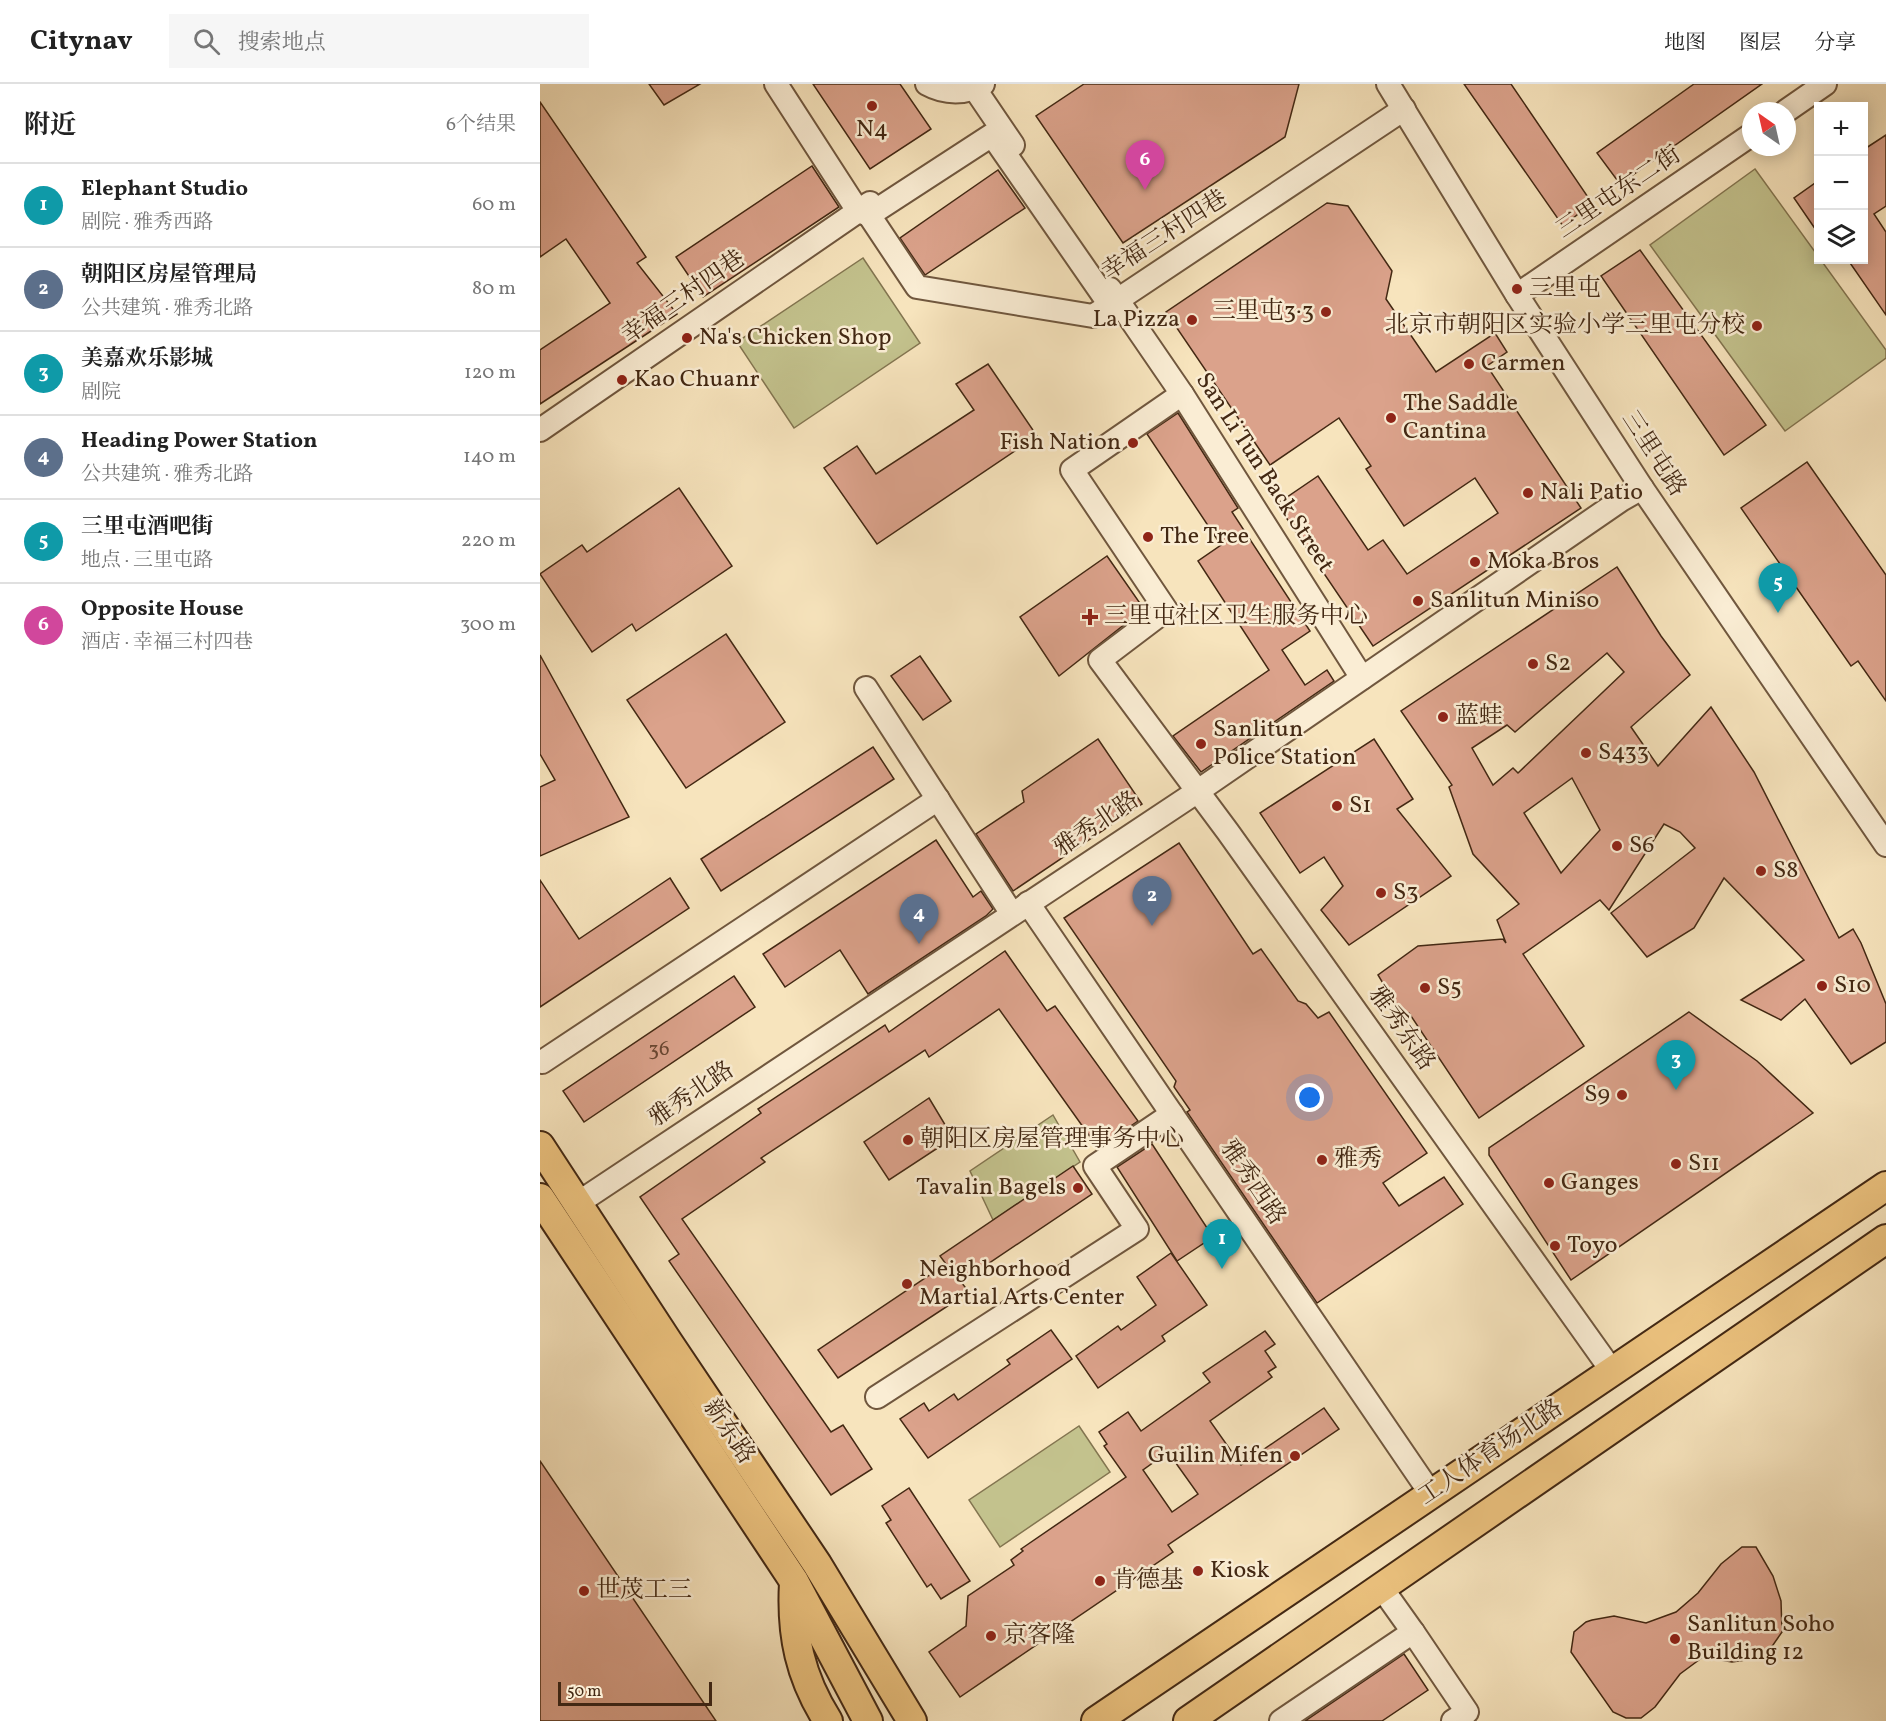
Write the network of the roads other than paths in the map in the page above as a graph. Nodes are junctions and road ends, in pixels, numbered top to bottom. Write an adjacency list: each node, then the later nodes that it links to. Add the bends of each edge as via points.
1 (776, 84): 10 (street)
2 (927, 84): 5 (street, via 944,91)
3 (1388, 84): 7 (street, 三里屯路)
4 (1825, 84): 6 (street)
5 (979, 86): 8 (street)
6 (1796, 104)
7 (1404, 109): 11 (street, 三里屯路); 12 (street, 幸福三村四巷)
8 (996, 120): 10 (street); 12 (street)
9 (1742, 141): 11 (street, 三里屯东二街)
10 (863, 213): 12 (street, via 917,287 1094,316); 12 (street, 幸福三村四巷, via 992,135); 14 (street, 幸福三村四巷)
11 (1516, 295): 15 (street, 三里屯路)
12 (1114, 302): 13 (street, San Li Tun Back Street)
13 (1182, 394): 16 (street, San Li Tun Back Street); 18 (street, 雅秀东路, via 1072,470 1166,610 1100,660)
14 (542, 424)
15 (1642, 489): 16 (street, 雅秀北路); 20 (street, 三里屯路)
16 (1362, 678): 18 (street, 雅秀北路)
17 (866, 688): 19 (street, 雅秀西路)
18 (1197, 791): 21 (street, 雅秀北路); 29 (street, 雅秀东路)
19 (938, 799): 21 (street, 雅秀西路); 22 (street)
20 (1886, 845)
21 (1020, 909): 23 (street, 雅秀西路); 27 (street, 雅秀北路)
22 (542, 1062)
23 (1172, 1114): 30 (street, via 1095,1166 1137,1229); 31 (street, 雅秀西路)
24 (540, 1146): 27 (main road, 新东路)
25 (1886, 1186): 29 (main road, 工人体育场北路)
26 (540, 1198): 32 (main road, 新东路)
27 (578, 1203): 38 (main road, 新东路, via 817,1563)
28 (1886, 1239): 33 (main road, 工人体育场北路)
29 (1612, 1371): 31 (main road, 工人体育场北路)
30 (877, 1397)
31 (1431, 1494): 39 (main road, 工人体育场北路)
32 (794, 1581): 36 (main road, via 792,1619 800,1659 808,1686); 37 (main road, 新东路)
33 (1381, 1587): 34 (street); 40 (main road, 工人体育场北路)
34 (1413, 1632): 35 (street); 41 (street)
35 (1468, 1718)
36 (828, 1721)
37 (868, 1721)
38 (912, 1721)
39 (1096, 1721)
40 (1188, 1721)
41 (1281, 1721)

